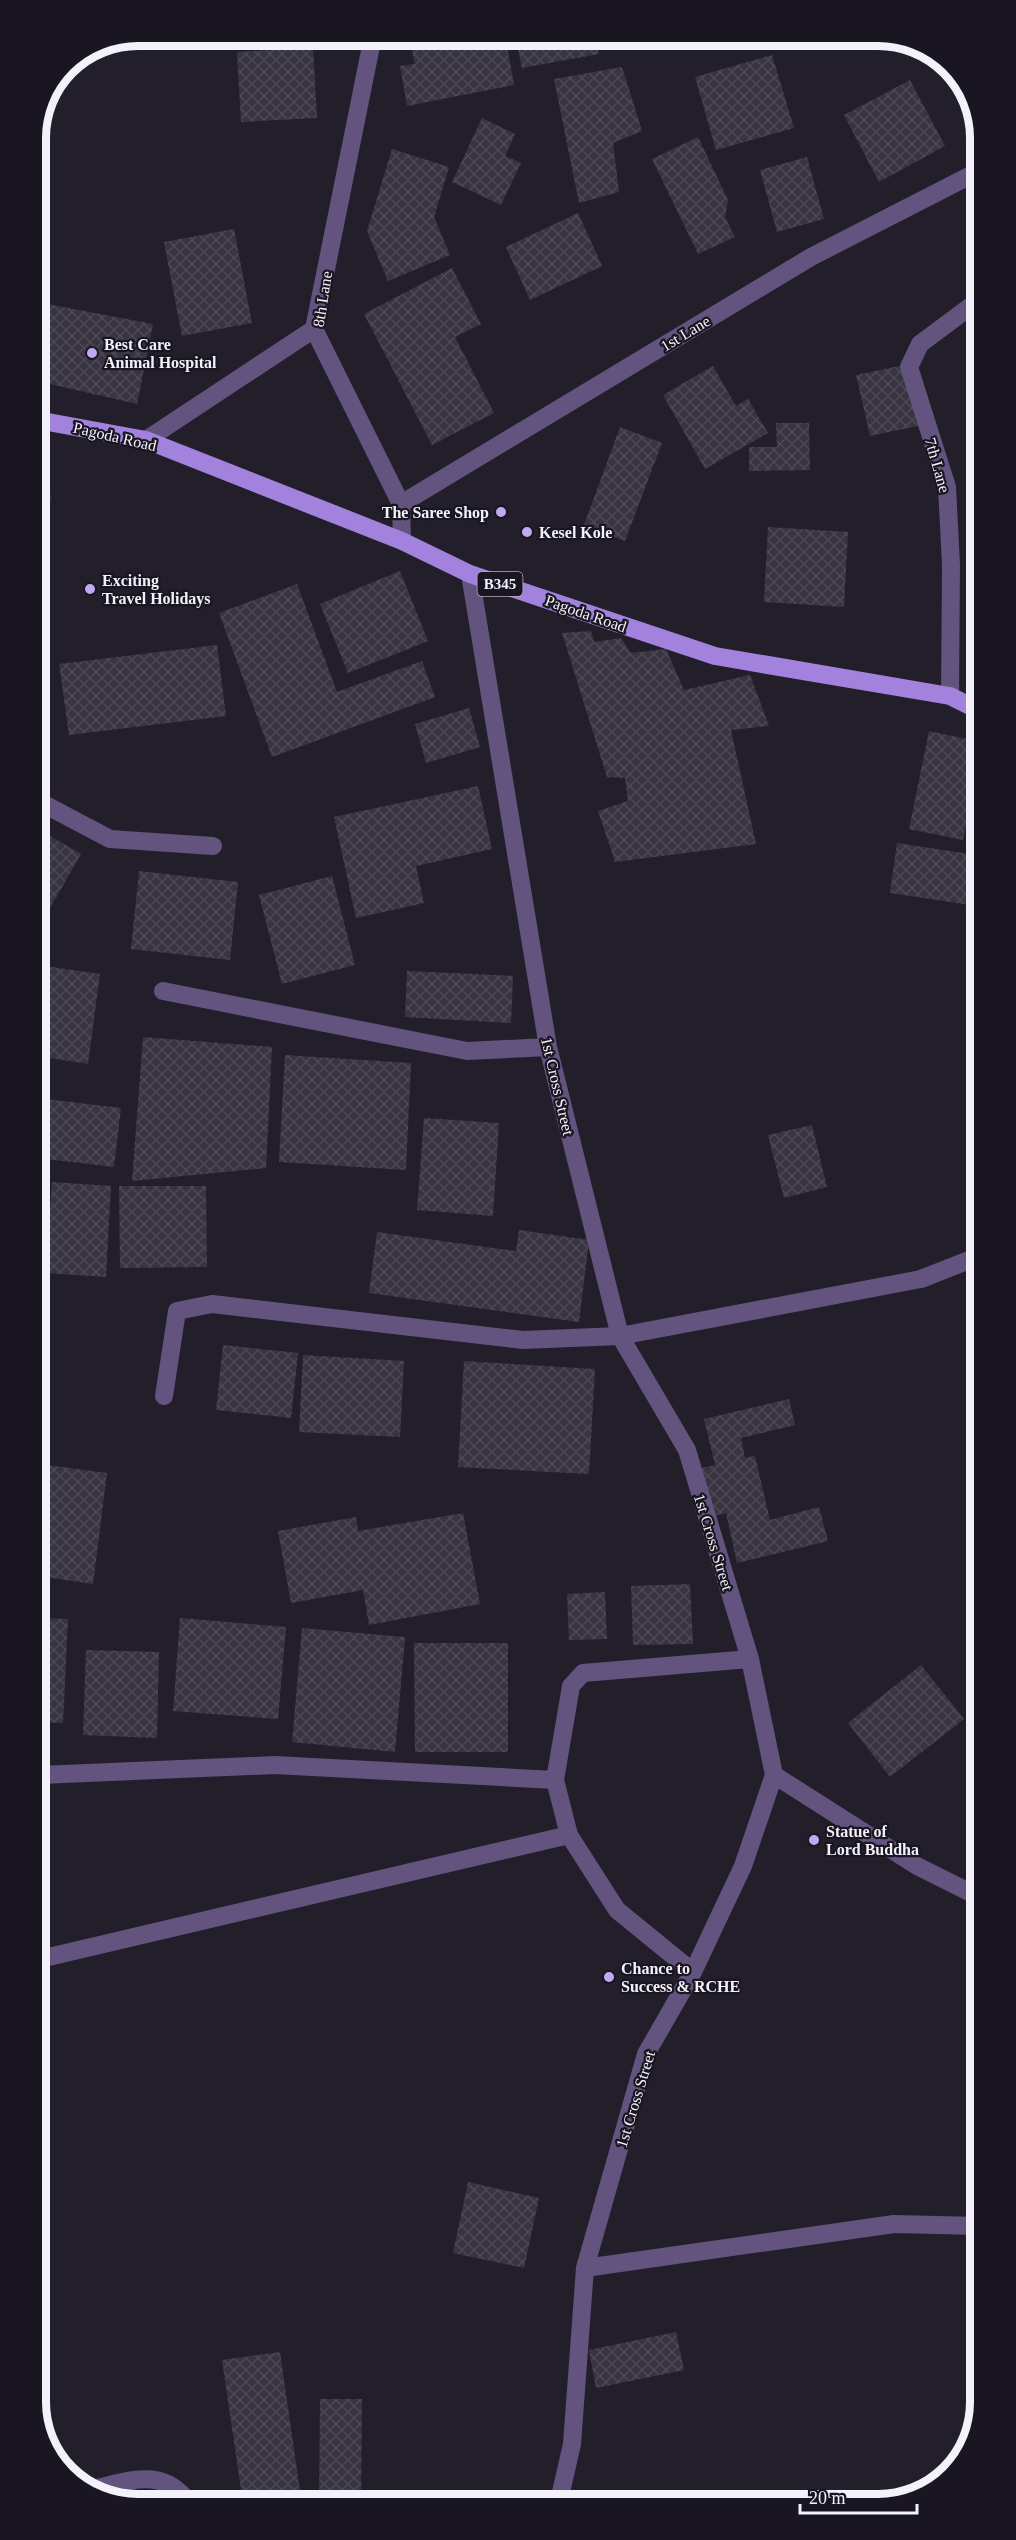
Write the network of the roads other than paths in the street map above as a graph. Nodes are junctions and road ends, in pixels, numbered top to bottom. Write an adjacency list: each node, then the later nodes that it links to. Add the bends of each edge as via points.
1 (371, 46): 4 (street, 8th Lane)
2 (970, 176): 7 (street, 1st Lane, via 811,257)
3 (970, 307): 10 (street, 7th Lane, via 920,344 909,367 947,488)
4 (314, 329): 6 (street); 7 (street, 8th Lane)
5 (47, 422): 6 (main road, Pagoda Road / B345)
6 (146, 440): 8 (main road, Pagoda Road / B345)
7 (401, 504): 8 (street, 8th Lane)
8 (402, 541): 9 (main road, Pagoda Road / B345)
9 (470, 573): 10 (main road, Pagoda Road / B345, via 715,656); 15 (street, 1st Cross Street)
10 (950, 696): 11 (main road, Pagoda Road / B345)
11 (970, 706)
12 (47, 806): 13 (street, via 110,839)
13 (213, 846)
14 (163, 991): 15 (street, via 467,1051)
15 (548, 1047): 17 (street, 1st Cross Street)
16 (970, 1260): 17 (street, via 921,1279)
17 (620, 1336): 18 (street, via 523,1340 212,1304 177,1311); 19 (street, 1st Cross Street, via 687,1450)
18 (164, 1396)
19 (750, 1659): 21 (street, 1st Cross Street); 22 (street, via 583,1673 571,1686)
20 (46, 1775): 22 (street, via 275,1766)
21 (774, 1775): 24 (street, via 917,1866); 26 (street, 1st Cross Street, via 743,1866)
22 (555, 1780): 23 (street)
23 (569, 1835): 25 (street); 26 (street, via 617,1910)
24 (970, 1892)
25 (46, 1958)
26 (693, 1972): 28 (street, 1st Cross Street, via 646,2054)
27 (970, 2226): 28 (street, via 894,2224)
28 (585, 2268): 31 (street, 1st Cross Street, via 572,2444)
29 (103, 2486): 30 (street, via 151,2478)
30 (181, 2493)
31 (561, 2494)

